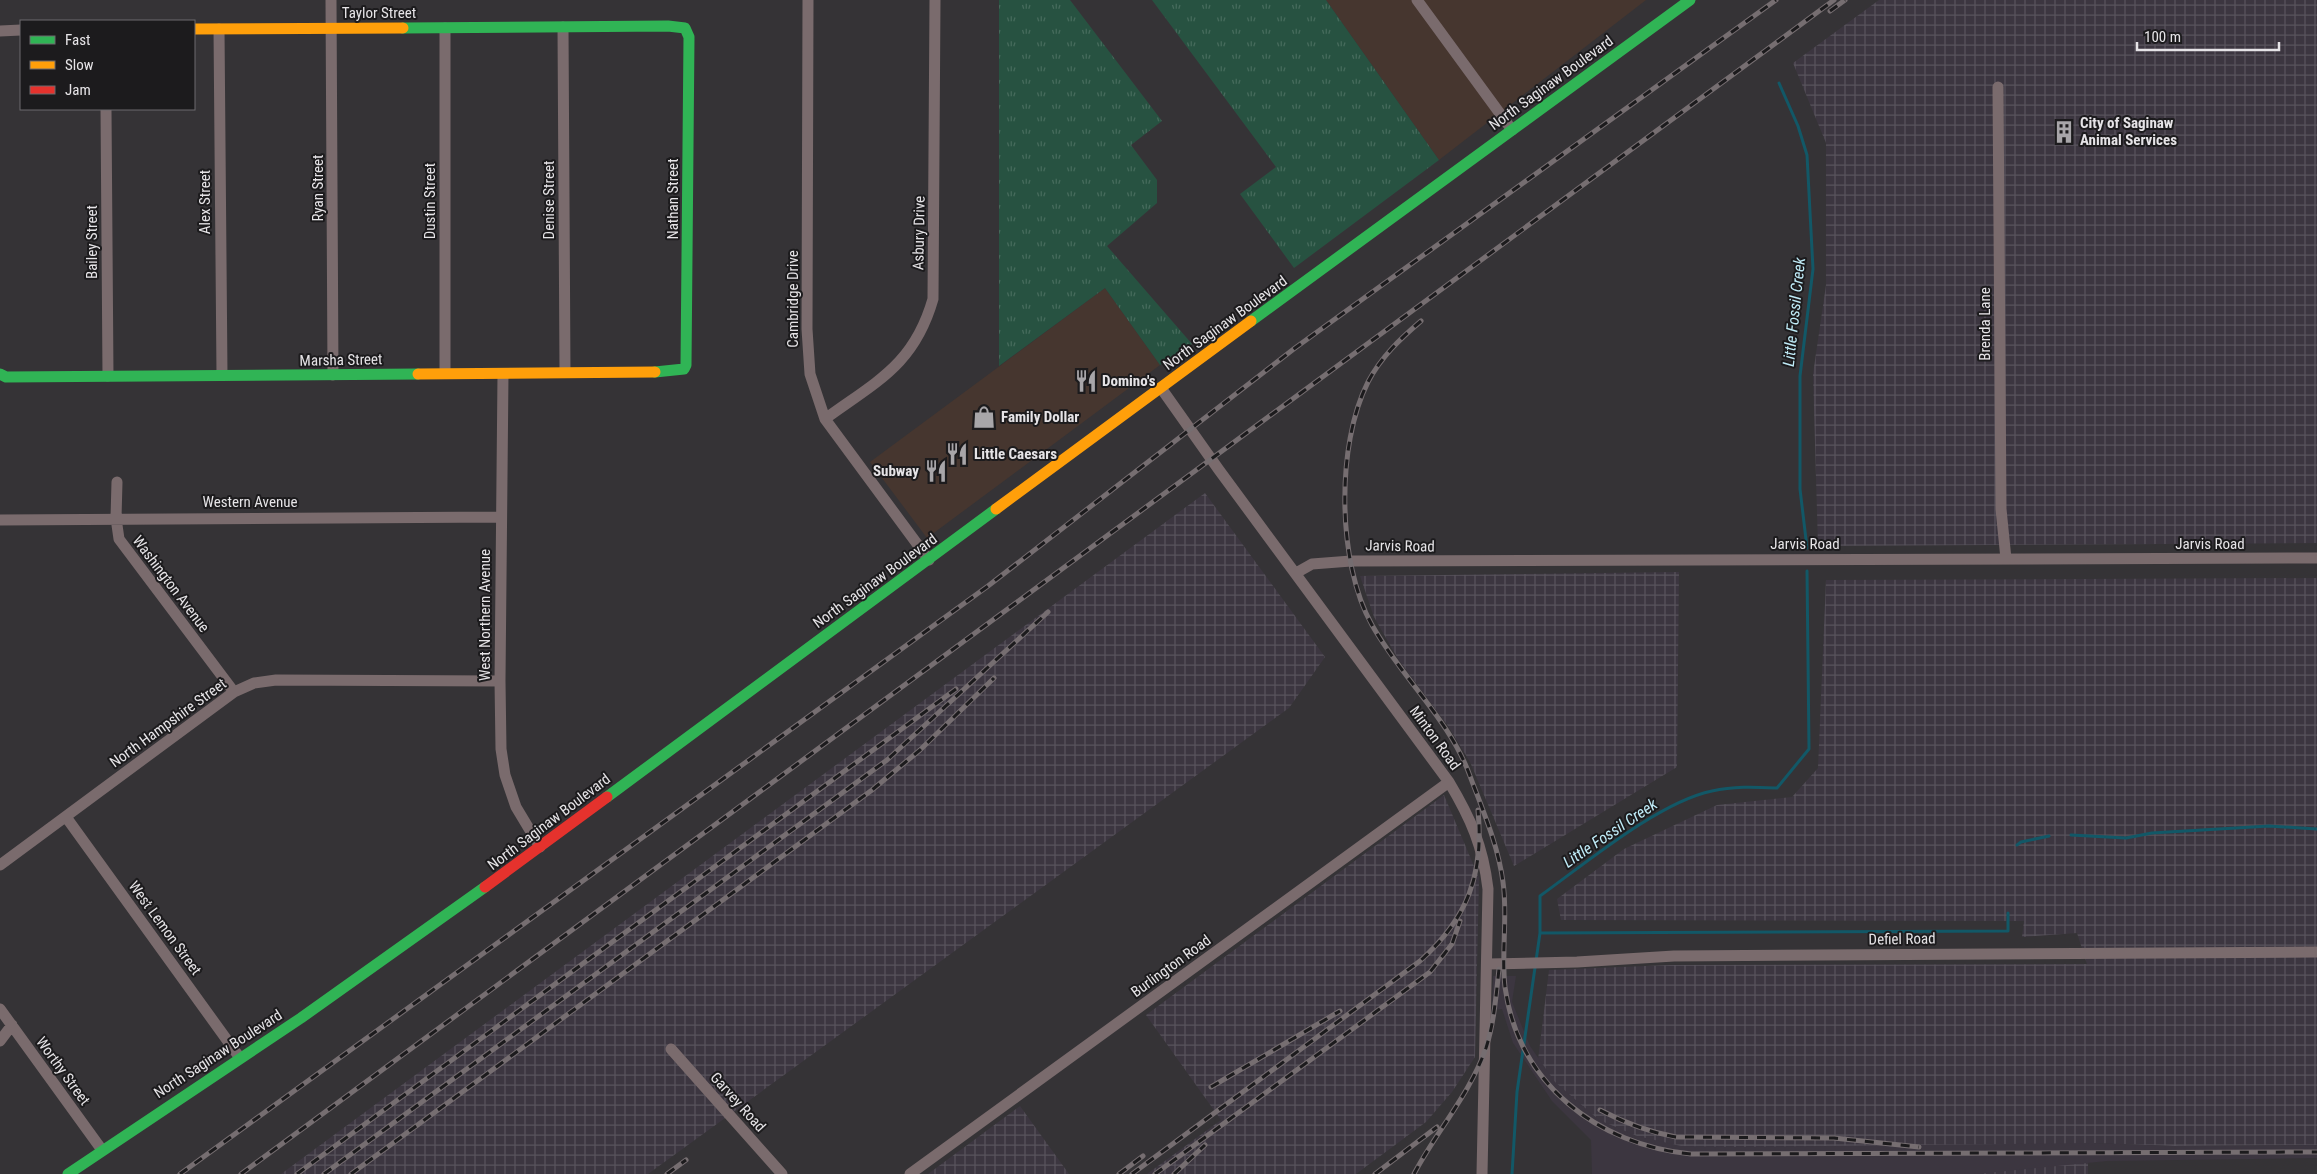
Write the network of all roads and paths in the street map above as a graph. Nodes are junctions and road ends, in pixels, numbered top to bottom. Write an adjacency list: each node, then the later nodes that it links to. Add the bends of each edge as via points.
1 (331, 0): 7 (street, Ryan Street)
2 (808, 0): 26 (street, Cambridge Drive, via 808,347 813,387)
3 (935, 0): 26 (street, Asbury Drive, via 933,299 920,335 895,369)
4 (1417, 0): 16 (street)
5 (1690, 0): 16 (main road, North Saginaw Boulevard)
6 (563, 27): 8 (main road, Taylor Street); 9 (main road, Taylor Street); 18 (street, Denise Street)
7 (332, 28): 8 (main road, Taylor Street); 11 (main road, Taylor Street); 23 (street, Ryan Street)
8 (445, 28): 19 (street, Dustin Street)
9 (684, 28): 17 (main road, Nathan Street, via 689,38 688,360)
10 (195, 29): 11 (main road, Taylor Street)
11 (219, 29): 22 (street, Alex Street)
12 (20, 30): 13 (street)
13 (0, 31)
14 (1998, 87): 32 (street, Brenda Lane, via 2001,509)
15 (106, 110): 24 (street, Bailey Street)
16 (1512, 130): 25 (main road, North Saginaw Boulevard)
17 (684, 369): 18 (main road, Marsha Street, via 672,372)
18 (564, 372): 21 (main road, Marsha Street)
19 (445, 373): 21 (main road, Marsha Street); 23 (main road, Marsha Street)
20 (0, 374): 24 (main road, Marsha Street, via 6,377)
21 (503, 374): 28 (street, West Northern Avenue)
22 (222, 375): 23 (main road, Marsha Street); 24 (main road, Marsha Street)
23 (333, 375)
24 (108, 376)
25 (1161, 388): 33 (main road, North Saginaw Boulevard); 34 (street, Minton Road)
26 (825, 419): 33 (street, Cambridge Drive)
27 (117, 482): 29 (street, Washington Avenue)
28 (501, 516): 29 (street, Western Avenue); 35 (street, West Northern Avenue)
29 (116, 518): 30 (street, Western Avenue); 36 (street, Washington Avenue, via 119,539)
30 (0, 520)
31 (2317, 558): 32 (street, Jarvis Road)
32 (2006, 559): 34 (street, Jarvis Road, via 1351,560 1312,564)
33 (929, 560): 39 (main road, North Saginaw Boulevard)
34 (1296, 574): 37 (street, Minton Road)
35 (500, 681): 36 (street, North Hampshire Street, via 276,680 254,683); 39 (street, West Northern Avenue, via 500,736 505,775 516,806)
36 (234, 692): 38 (street, North Hampshire Street)
37 (1449, 782): 42 (street, Minton Road, via 1467,813 1485,864); 51 (street, Burlington Road)
38 (66, 816): 40 (street, North Hampshire Street); 47 (street, West Lemon Street)
39 (540, 847): 47 (main road, North Saginaw Boulevard)
40 (0, 865)
41 (2317, 952): 42 (street, Defiel Road, via 1674,956)
42 (1488, 964): 52 (street, Minton Road)
43 (0, 1009): 44 (street, Worthy Street)
44 (12, 1025): 45 (street); 48 (street, Worthy Street)
45 (0, 1041)
46 (671, 1049): 50 (street, Garvey Road)
47 (240, 1058): 48 (main road, North Saginaw Boulevard)
48 (102, 1150): 49 (main road, North Saginaw Boulevard)
49 (68, 1174)
50 (782, 1174)
51 (910, 1174)
52 (1482, 1174)

